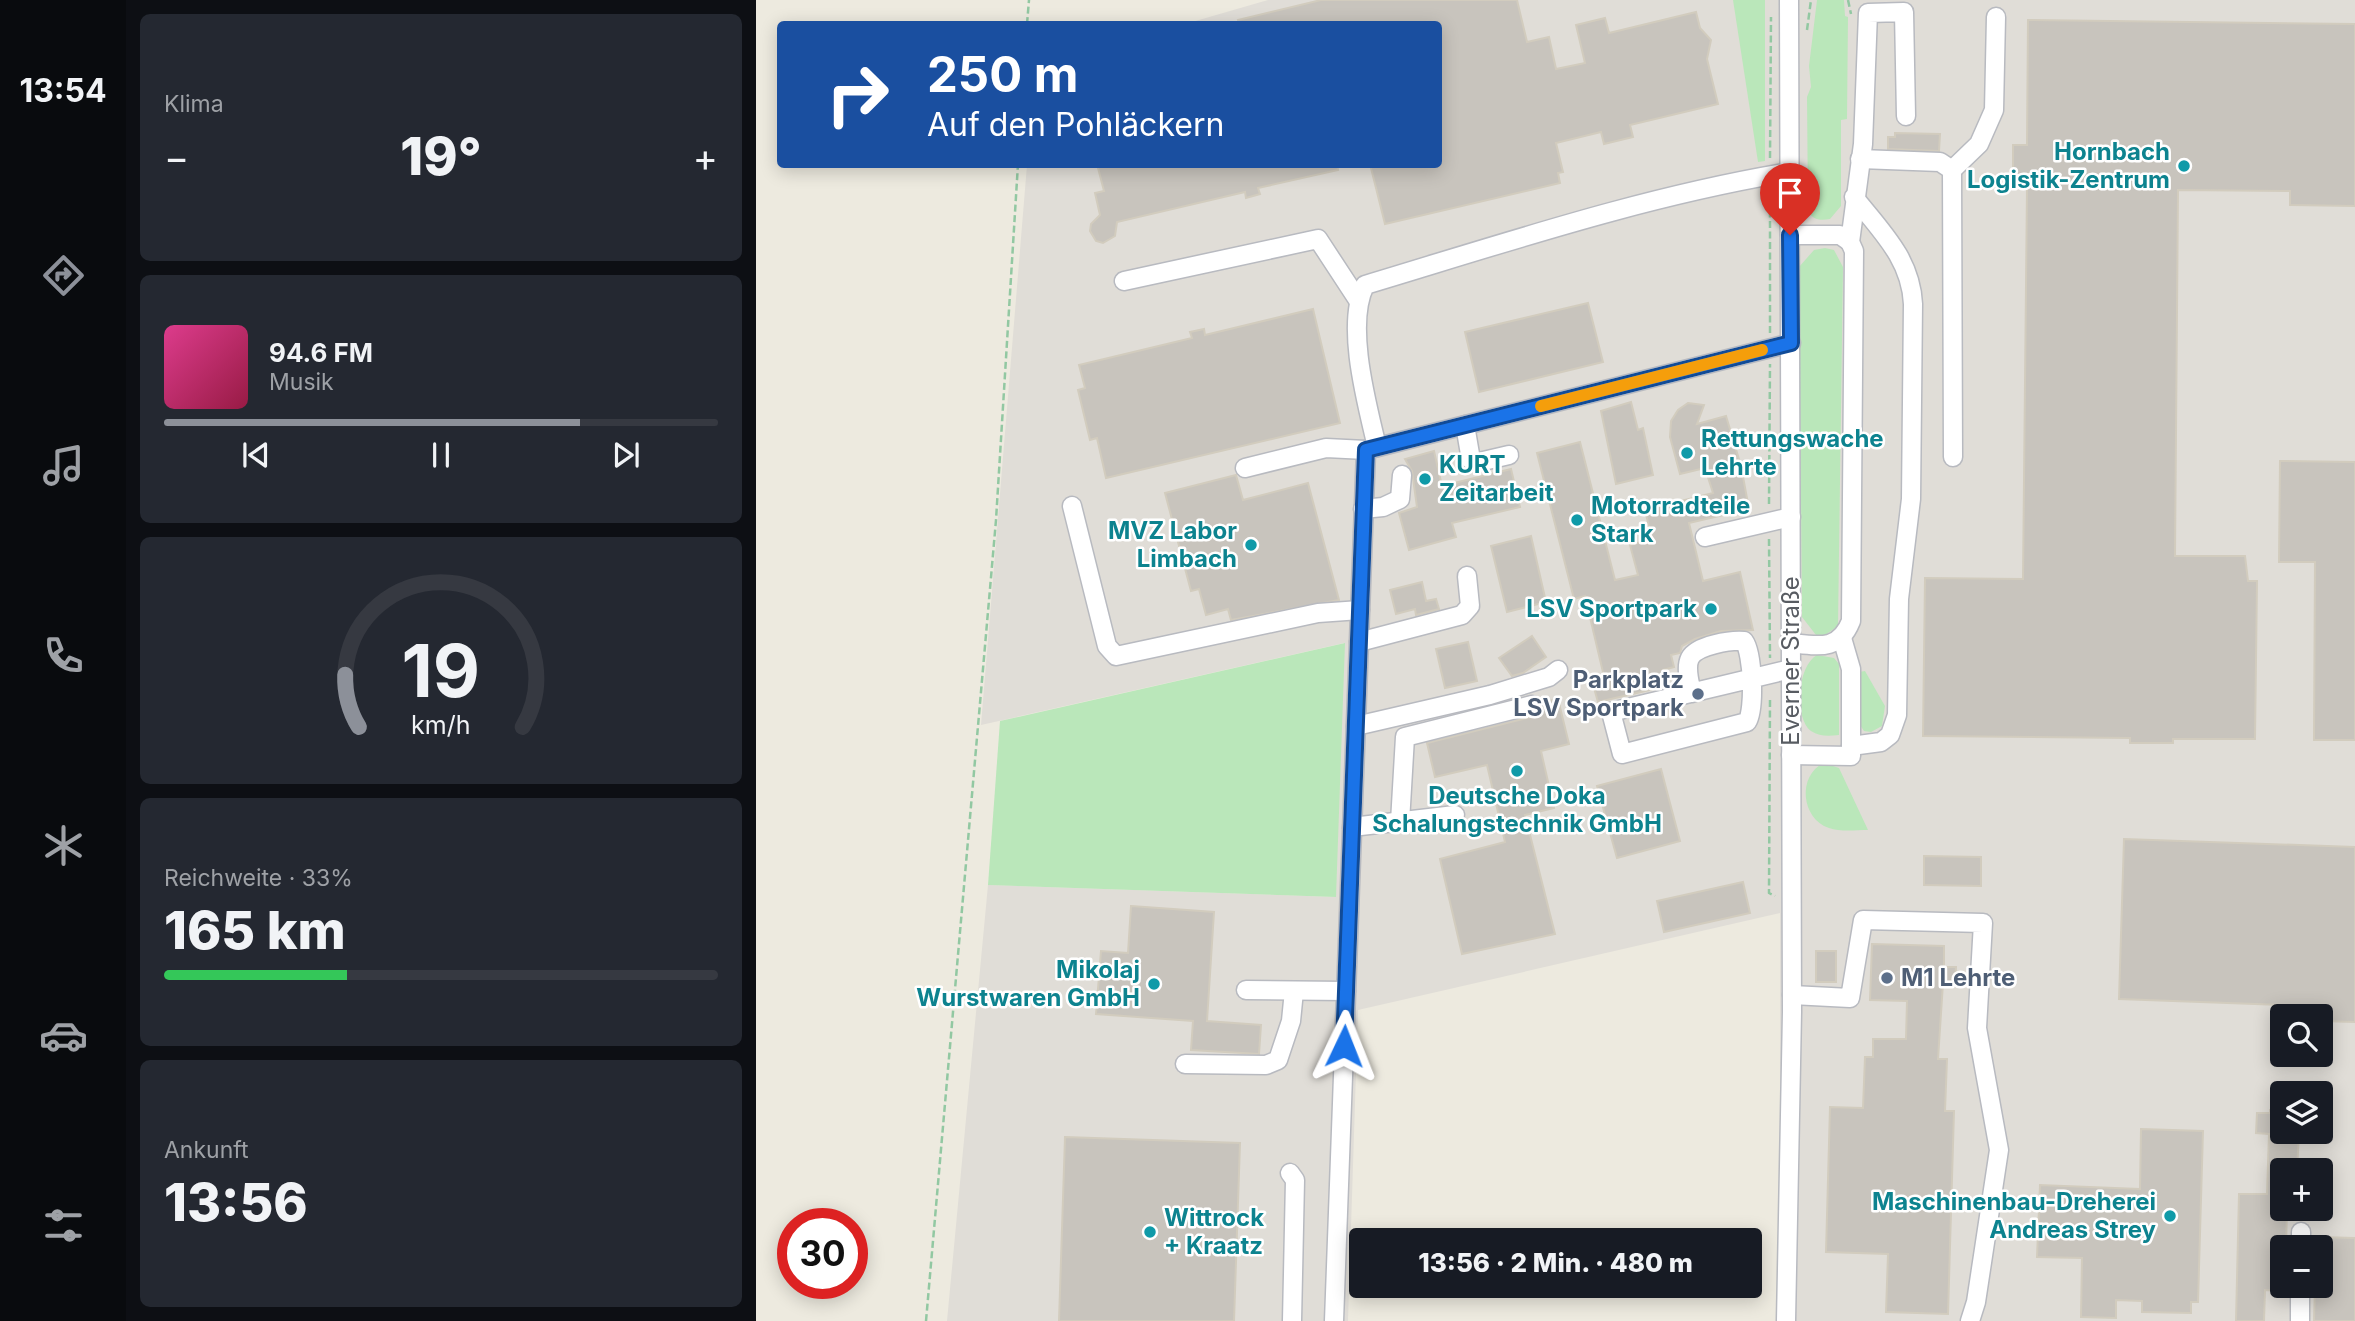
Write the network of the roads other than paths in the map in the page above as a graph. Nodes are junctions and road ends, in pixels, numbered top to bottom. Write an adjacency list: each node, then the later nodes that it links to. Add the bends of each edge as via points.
1 (1788, 0): 4 (street, Everner Straße)
2 (1796, 0): 4 (street)
3 (1997, 17): 7 (street, via 1994,110 1979,145)
4 (1788, 23): 8 (street, Everner Straße)
5 (1906, 116): 6 (street, via 1904,12 1868,13)
6 (1860, 159): 7 (street, via 1940,162); 9 (street)
7 (1952, 170): 18 (street)
8 (1790, 172): 10 (street, Everner Straße); 13 (street, via 1560,226 1365,285)
9 (1854, 197): 11 (street); 36 (street, via 1904,263 1911,277 1913,304 1911,499 1899,599 1898,715 1890,735 1881,742)
10 (1790, 235): 11 (street, via 1840,235); 14 (street, Everner Straße)
11 (1850, 242): 27 (street, via 1854,251 1852,621)
12 (1124, 281): 13 (street, via 1318,239)
13 (1358, 300): 16 (street)
14 (1791, 343): 15 (street); 23 (street, Everner Straße)
15 (1465, 425): 16 (street); 17 (street, via 1471,460 1479,463)
16 (1371, 449): 19 (street, via 1326,447); 22 (street)
17 (1509, 455)
18 (1953, 457)
19 (1245, 468)
20 (1402, 475): 22 (street, via 1400,499)
21 (1072, 506): 26 (street, via 1107,646 1116,656 1318,613)
22 (1363, 509): 26 (street)
23 (1791, 517): 24 (street); 29 (street, Everner Straße)
24 (1705, 537)
25 (1467, 576): 28 (street, via 1470,606 1462,615)
26 (1360, 610): 28 (street)
27 (1842, 638): 29 (street, via 1825,647); 36 (street, via 1851,668)
28 (1359, 642): 35 (street)
29 (1791, 643): 30 (street, Everner Straße)
30 (1791, 669): 32 (street); 37 (street, Everner Straße)
31 (1558, 670): 35 (street, via 1490,695)
32 (1750, 679): 33 (street); 33 (street, via 1751,658 1744,641 1714,646 1690,658); 33 (street, via 1751,716 1741,725 1622,754 1611,712)
33 (1692, 693)
34 (1532, 705): 39 (street, via 1405,737)
35 (1356, 726): 40 (street)
36 (1851, 746): 37 (street, via 1851,756)
37 (1791, 755): 44 (street, Everner Straße)
38 (1455, 815): 39 (street)
39 (1400, 822): 40 (street)
40 (1352, 827): 43 (street)
41 (1246, 990): 42 (street)
42 (1294, 990): 43 (street); 45 (street, via 1291,1021 1278,1060 1266,1065)
43 (1346, 991): 49 (street)
44 (1792, 995): 50 (street, Everner Straße); 51 (street, via 1850,998 1863,920 1983,923 1977,1028 1999,1150)
45 (1185, 1065)
46 (1290, 1173): 48 (street, via 1295,1181)
47 (2300, 1298): 52 (street)
48 (1292, 1321)
49 (1334, 1321)
50 (1786, 1321)
51 (1970, 1321)
52 (2300, 1321)

